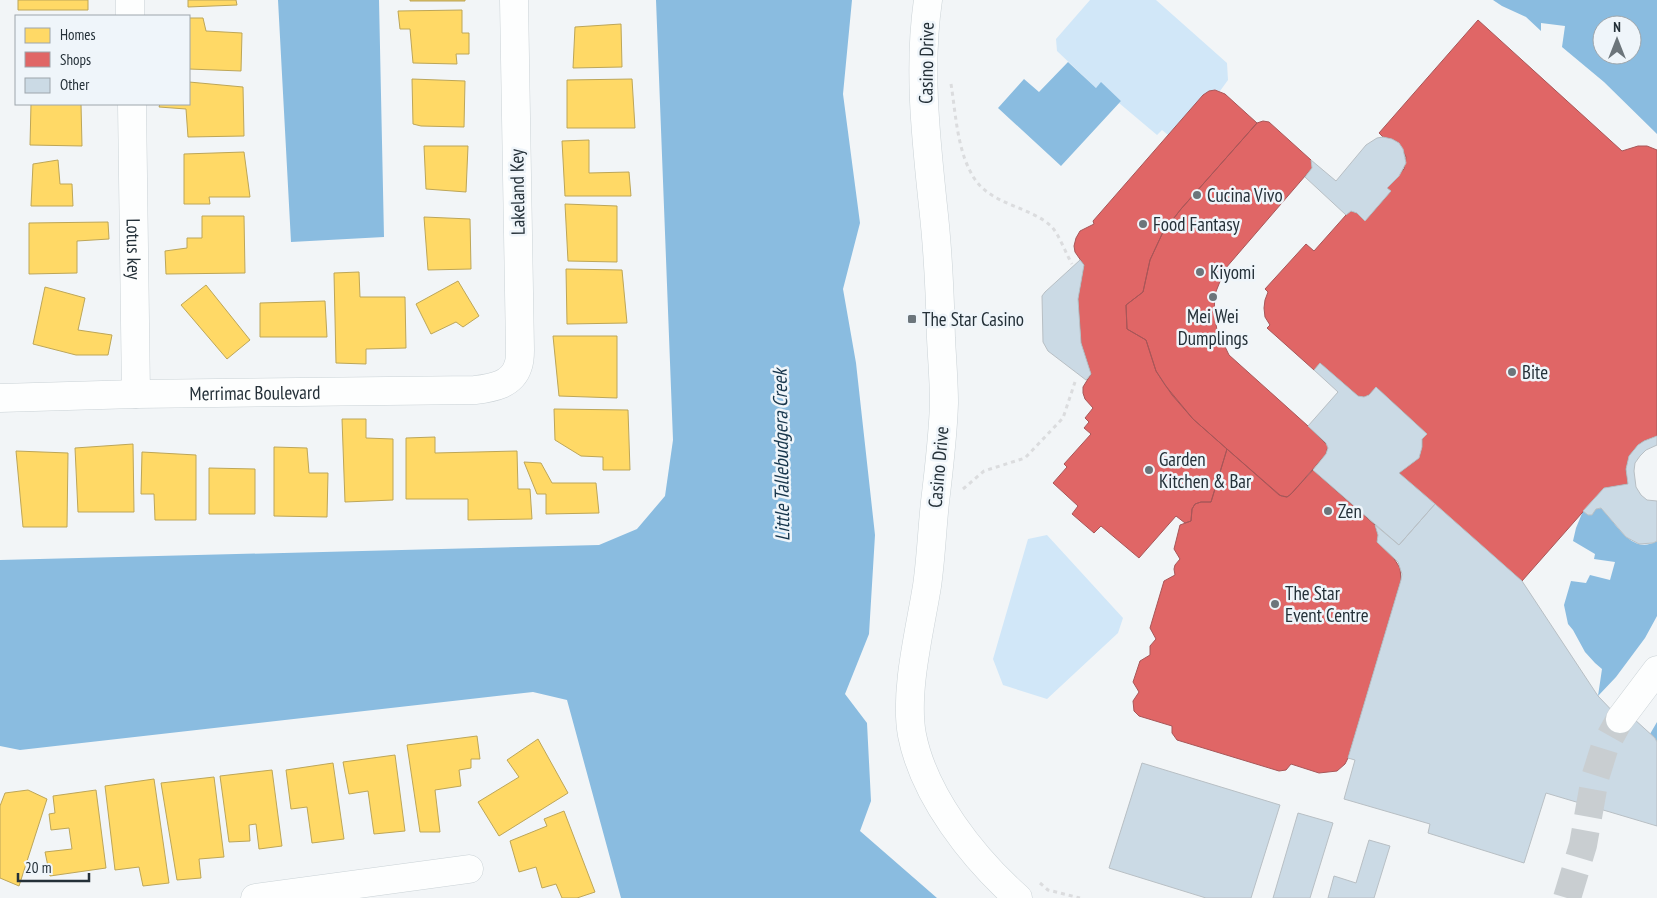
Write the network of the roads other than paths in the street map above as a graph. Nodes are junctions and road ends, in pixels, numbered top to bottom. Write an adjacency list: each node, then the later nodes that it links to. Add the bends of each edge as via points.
1 (130, 0): 4 (street)
2 (514, 0): 6 (street, Lakeland Key, via 520,350 518,367)
3 (928, 0): 12 (street, Casino Drive, via 924,50 925,106 939,282 944,402 927,583 913,673 912,733 919,760 934,794 953,825 998,880)
4 (130, 15)
5 (132, 105): 7 (street, Lotus key)
6 (508, 381): 7 (street, Merrimac Boulevard, via 493,388 475,390)
7 (136, 394): 8 (street, Merrimac Boulevard)
8 (0, 398)
9 (1657, 670): 10 (street)
10 (1620, 719)
11 (469, 869): 13 (street)
12 (1026, 888)
13 (255, 898)

